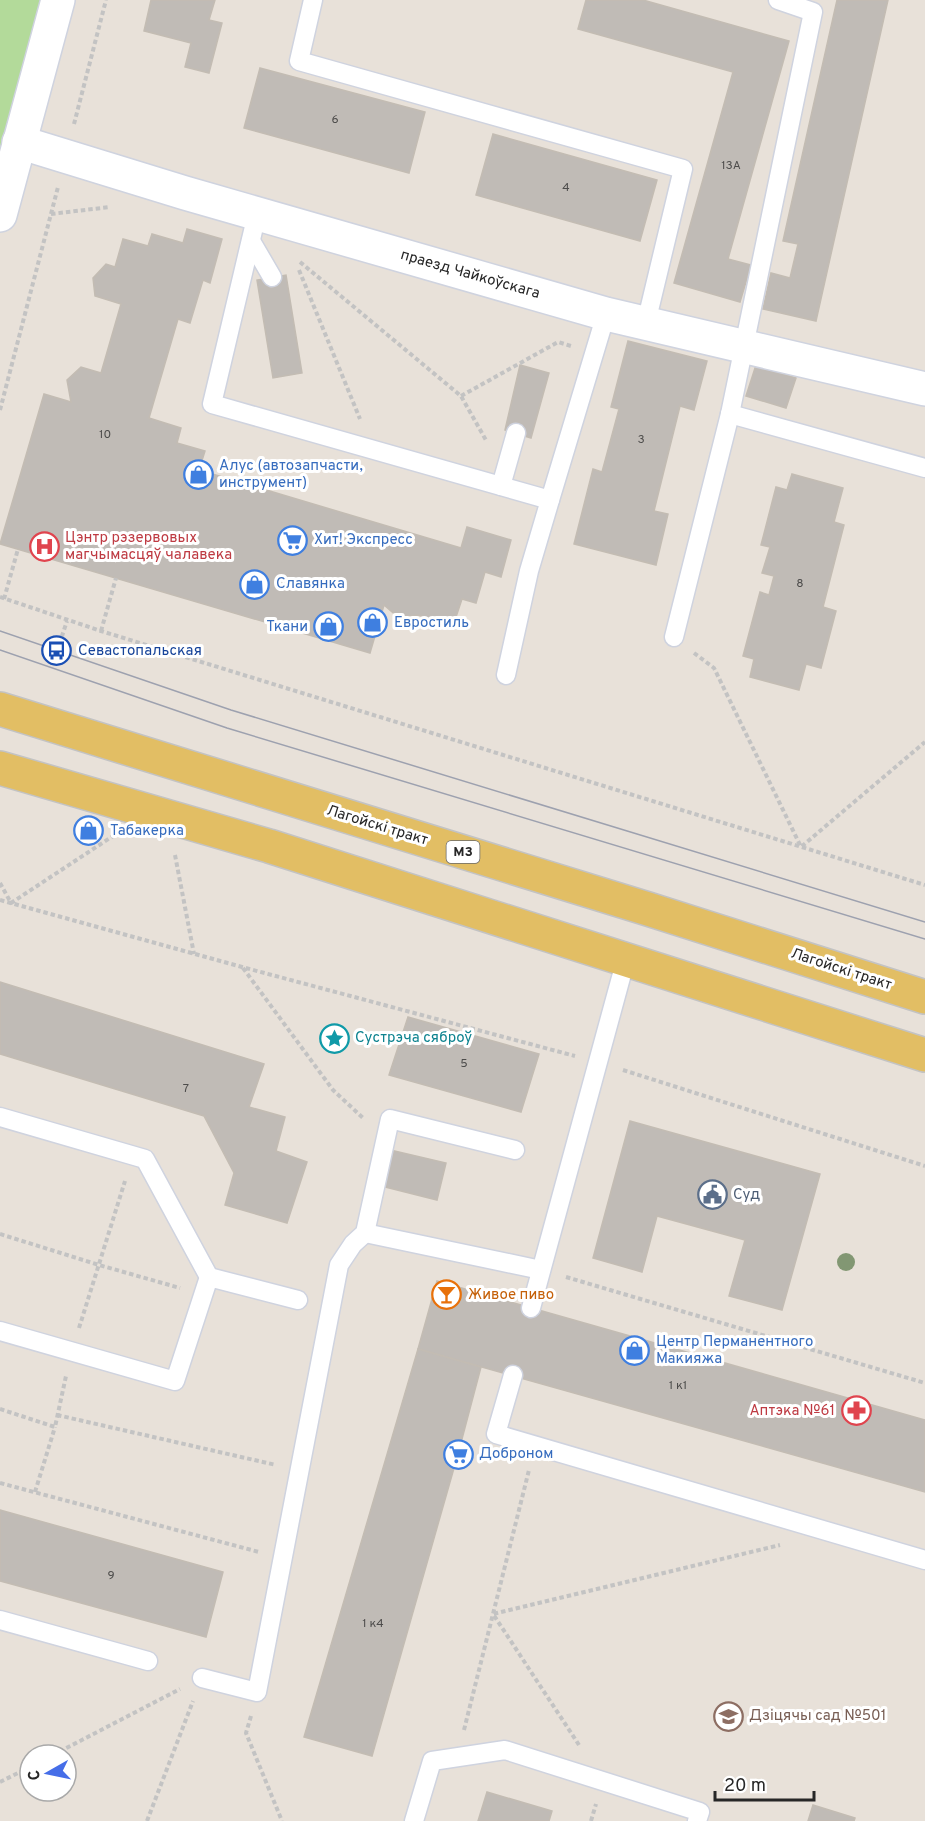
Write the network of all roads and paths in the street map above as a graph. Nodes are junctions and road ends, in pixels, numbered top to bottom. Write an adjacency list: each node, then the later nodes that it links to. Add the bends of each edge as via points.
1 (58, 0): 4 (street)
2 (313, 0): 9 (lane, via 299,61 683,169)
3 (778, 0): 12 (lane, via 813,12)
4 (19, 142): 5 (street); 6 (street, праезд Чайкоўскага)
5 (0, 215)
6 (254, 228): 7 (lane); 8 (street, праезд Чайкоўскага); 18 (lane, via 212,404)
7 (272, 277)
8 (606, 314): 9 (street, праезд Чайкоўскага); 21 (lane)
9 (646, 323): 12 (street, праезд Чайкоўскага)
10 (18, 338): 15 (path)
11 (573, 346): 14 (path, via 558,342)
12 (744, 346): 13 (street, праезд Чайкоўскага); 16 (lane)
13 (925, 389)
14 (461, 396): 18 (path, via 293,256); 20 (path)
15 (0, 410)
16 (730, 414): 19 (lane); 27 (lane)
17 (516, 433): 20 (lane)
18 (373, 450): 20 (lane)
19 (925, 468)
20 (503, 479): 21 (lane)
21 (550, 500): 29 (lane, via 529,571)
22 (18, 549): 24 (path)
23 (116, 578): 26 (path)
24 (2, 598): 25 (path)
25 (67, 621): 26 (path); 28 (path)
26 (101, 631): 34 (path)
27 (674, 638): 34 (path, via 714,668)
28 (57, 651)
29 (506, 675)
30 (0, 710): 43 (main road, Лагойскі тракт / М3)
31 (925, 742): 34 (path)
32 (0, 768): 41 (main road, via 269,846)
33 (103, 832): 39 (path, via 114,836)
34 (801, 847): 37 (path)
35 (167, 852): 40 (path, via 176,855)
36 (0, 883): 39 (path)
37 (925, 885)
38 (0, 900): 39 (path)
39 (11, 903): 40 (path)
40 (194, 954): 42 (path)
41 (626, 959): 44 (main road); 45 (lane)
42 (242, 967): 45 (path); 47 (path, via 333,1090)
43 (925, 997)
44 (925, 1055)
45 (597, 1062): 50 (path); 54 (lane)
46 (0, 1117): 49 (lane)
47 (369, 1124)
48 (515, 1150): 51 (lane, via 390,1119)
49 (132, 1156): 53 (path); 55 (lane, via 145,1160)
50 (925, 1166)
51 (365, 1233): 54 (lane); 66 (lane, via 339,1265)
52 (0, 1234): 53 (path)
53 (99, 1265): 55 (path); 59 (path)
54 (541, 1270): 57 (lane); 61 (path)
55 (206, 1285): 56 (lane); 59 (lane, via 175,1382)
56 (298, 1300)
57 (531, 1308)
58 (0, 1331): 59 (lane)
59 (72, 1352): 63 (path)
60 (513, 1375): 65 (lane, via 495,1434)
61 (925, 1383)
62 (0, 1409): 64 (path)
63 (57, 1415): 64 (path); 66 (path)
64 (55, 1427): 68 (path)
65 (535, 1446): 69 (lane); 72 (path)
66 (300, 1470): 70 (lane)
67 (0, 1483): 68 (path)
68 (35, 1492): 70 (path)
69 (831, 1532): 71 (lane); 72 (path)
70 (283, 1558): 76 (lane)
71 (925, 1560)
72 (493, 1614): 78 (path); 80 (path)
73 (0, 1620): 74 (lane)
74 (148, 1661)
75 (202, 1678): 76 (lane); 77 (path); 82 (path)
76 (257, 1692): 83 (path, via 246,1733)
77 (76, 1743)
78 (458, 1757): 80 (lane, via 505,1750); 84 (lane, via 432,1761)
79 (18, 1773): 81 (path)
80 (603, 1781): 85 (path); 86 (lane, via 700,1812)
81 (0, 1782)
82 (147, 1821)
83 (282, 1821)
84 (414, 1821)
85 (591, 1821)
86 (697, 1821)

